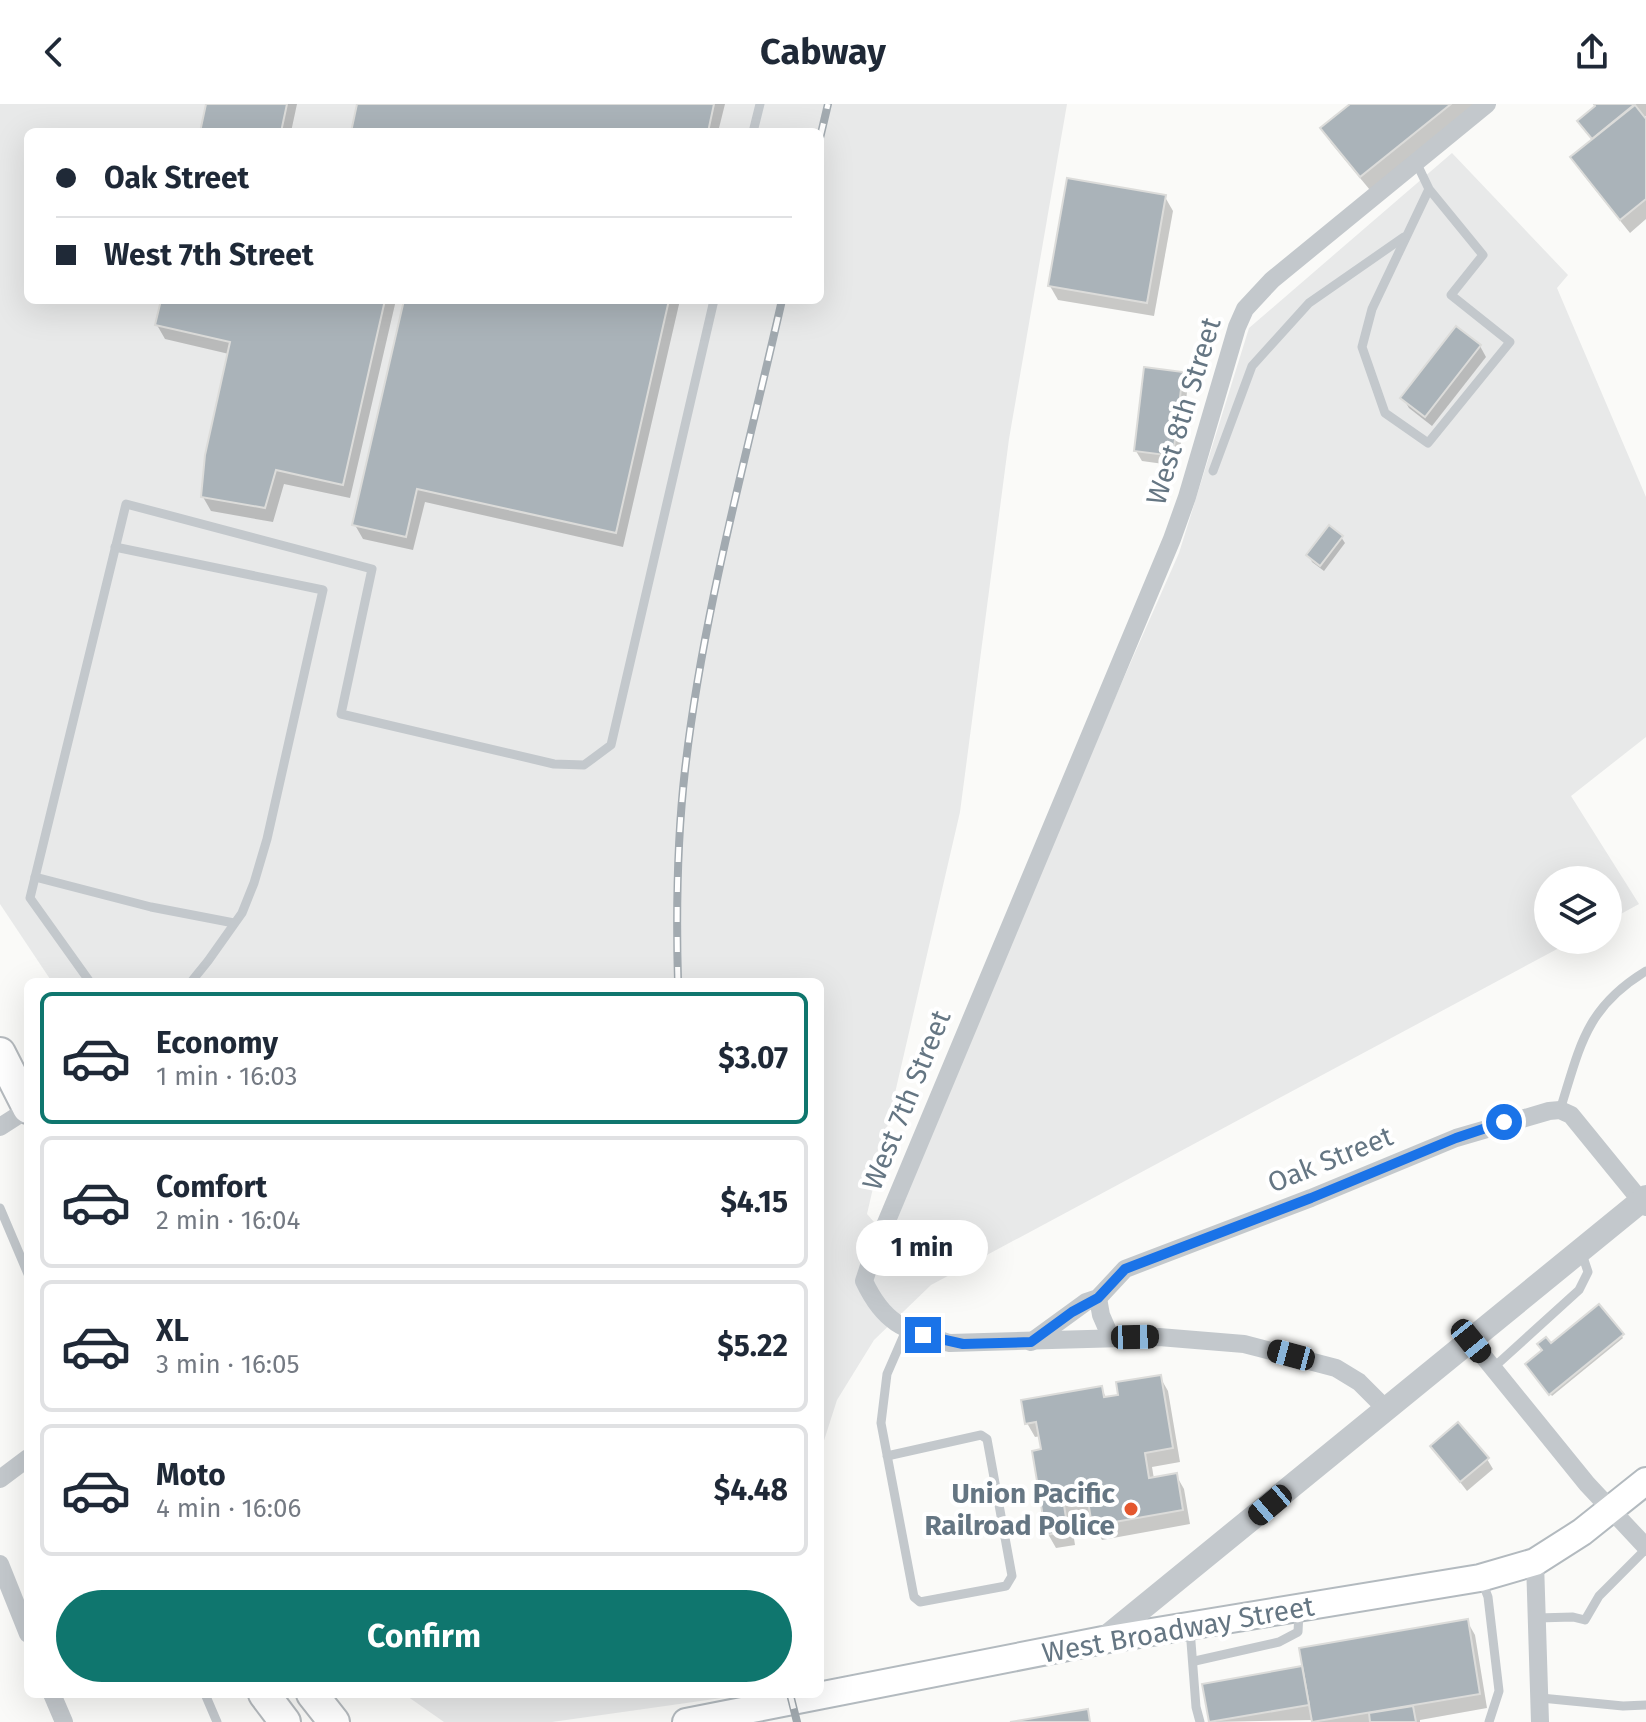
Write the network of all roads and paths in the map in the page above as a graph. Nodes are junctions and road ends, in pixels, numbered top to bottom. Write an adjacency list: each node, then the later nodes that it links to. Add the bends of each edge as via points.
1 (760, 104): 3 (lane)
2 (1487, 104): 4 (street, West 8th Street)
3 (754, 128)
4 (1416, 162): 5 (lane); 10 (street, West 8th Street, via 1272,280 1245,309 1187,497)
5 (1429, 189): 6 (lane); 6 (lane, via 1483,255 1451,295 1510,342 1428,443 1385,413 1362,347 1372,309)
6 (1407, 235): 8 (lane, via 1309,303 1252,366)
7 (713, 304): 9 (lane, via 611,745 584,765 554,764 341,714 372,569 126,504)
8 (1213, 471)
9 (115, 547): 11 (lane); 12 (lane, via 323,590 267,839)
10 (1088, 735): 26 (street, West 7th Street, via 864,1281 886,1316)
11 (35, 877): 12 (lane); 14 (lane, via 30,898)
12 (234, 923): 15 (lane)
13 (1646, 971): 18 (lane, via 1621,986 1592,1021)
14 (87, 978)
15 (194, 978)
16 (0, 1053): 17 (main road)
17 (24, 1100)
18 (1560, 1110): 21 (street, via 1571,1115); 25 (street, Oak Street, via 1456,1138 1163,1253 1125,1269)
19 (24, 1111): 20 (street)
20 (0, 1127)
21 (1644, 1202): 23 (street)
22 (0, 1208): 24 (lane)
23 (1581, 1251): 28 (street); 30 (lane, via 1588,1272 1579,1290)
24 (24, 1265)
25 (1098, 1298): 27 (street); 29 (street, Oak Street)
26 (907, 1328): 29 (street, West 7th Street, via 950,1343); 32 (lane, via 887,1374 881,1423)
27 (1111, 1338): 29 (street, West 7th Street); 31 (street, via 1202,1339 1275,1350 1348,1374)
28 (1471, 1341): 30 (street); 31 (street)
29 (1031, 1342)
30 (1493, 1368): 36 (street)
31 (1387, 1410): 45 (street)
32 (887, 1456): 32 (lane, via 914,1597 920,1602 1006,1586 1012,1576 987,1439 981,1435)
33 (24, 1461): 34 (street)
34 (0, 1479)
35 (1646, 1481): 36 (main road, West Broadway Street)
36 (1610, 1508): 37 (street); 38 (main road, West Broadway Street)
37 (1646, 1548): 42 (lane, via 1599,1596 1585,1620)
38 (1535, 1562): 40 (main road, West Broadway Street); 42 (street)
39 (0, 1564): 43 (street)
40 (1480, 1578): 41 (main road, West Broadway Street); 59 (lane, via 1488,1597 1499,1691)
41 (1299, 1608): 44 (main road, West Broadway Street); 46 (lane, via 1298,1632 1279,1642)
42 (1537, 1618): 52 (street)
43 (24, 1624)
44 (1190, 1625): 45 (main road, West Broadway Street); 46 (lane)
45 (1103, 1640): 47 (main road, West Broadway Street)
46 (1195, 1661): 58 (lane)
47 (824, 1695)
48 (54, 1698): 55 (street)
49 (207, 1698): 56 (lane)
50 (267, 1698): 54 (main road)
51 (808, 1698): 57 (main road, West Broadway Street)
52 (1541, 1698): 53 (lane); 60 (street)
53 (1646, 1705)
54 (281, 1721)
55 (64, 1722)
56 (217, 1722)
57 (686, 1722)
58 (1200, 1722)
59 (1489, 1722)
60 (1540, 1722)

